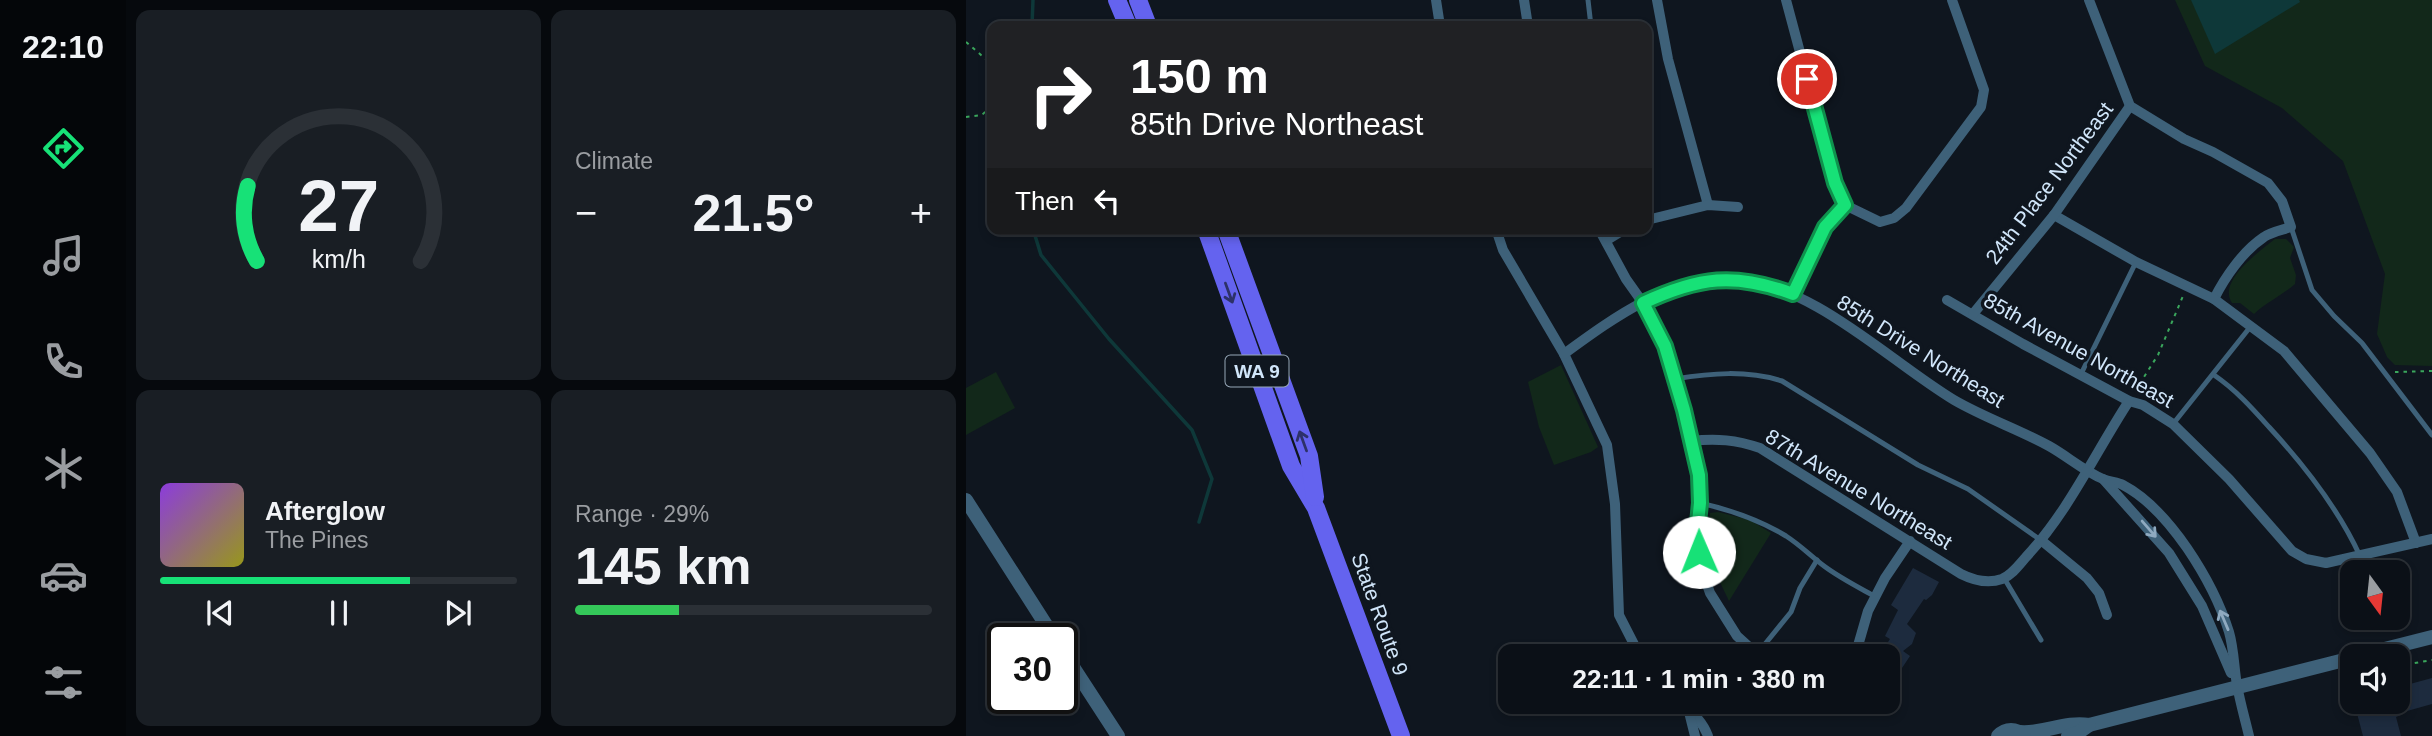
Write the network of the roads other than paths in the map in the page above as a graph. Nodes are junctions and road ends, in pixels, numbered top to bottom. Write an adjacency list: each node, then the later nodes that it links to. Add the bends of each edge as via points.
1 (1118, 0): 10 (main road)
2 (1138, 0): 11 (main road)
3 (1436, 0): 12 (street)
4 (1524, 0): 13 (street)
5 (1588, 0): 14 (lane)
6 (1657, 0): 16 (street, via 1668,59)
7 (1786, 0): 17 (street, via 1835,183)
8 (1952, 0): 17 (street, via 1984,90 1981,107 1894,218 1880,222)
9 (2089, 0): 15 (street)
10 (1126, 21)
11 (1146, 21)
12 (1439, 21)
13 (1527, 21)
14 (1590, 21)
15 (2130, 106): 19 (street, 24th Place Northeast); 21 (street, via 2268,183 2282,201)
16 (1708, 205): 18 (street); 20 (street)
17 (1845, 205): 29 (street, via 1825,227)
18 (1738, 207)
19 (2054, 215): 28 (street); 33 (street, 24th Place Northeast)
20 (1652, 216)
21 (2291, 228): 30 (street, via 2266,235 2248,250); 41 (lane, via 2312,290 2361,343)
22 (1208, 235): 47 (main road, State Route 9 / WA 9, one-way to 47, via 1291,466)
23 (1228, 235): 47 (main road, State Route 9 / WA 9, one-way to 23, via 1309,456)
24 (1498, 235): 35 (street)
25 (1603, 235): 27 (street)
26 (1615, 235): 27 (street)
27 (1607, 240): 32 (street)
28 (2136, 262): 30 (street); 36 (lane)
29 (1793, 294): 32 (street, 85th Drive Northeast, via 1766,283 1732,279 1698,282); 43 (street, 85th Drive Northeast, via 1953,399)
30 (2214, 299): 34 (street)
31 (1947, 300): 33 (street, 85th Avenue Northeast)
32 (1643, 303): 35 (street, 85th Drive Northeast); 38 (street, via 1665,346)
33 (1973, 314): 36 (street, 85th Avenue Northeast)
34 (2251, 326): 37 (lane); 51 (street, via 2284,351 2370,453 2397,492)
35 (1564, 354): 62 (street, via 1607,445 1615,504 1619,615)
36 (2081, 374): 39 (street, 85th Avenue Northeast)
37 (2214, 376): 40 (lane); 53 (lane, via 2233,388 2303,464)
38 (1675, 379): 42 (street); 50 (lane, via 1724,374 1764,375 1782,381 1919,465 1968,489)
39 (2129, 401): 40 (street, 85th Avenue Northeast); 43 (street)
40 (2174, 424): 53 (street, 85th Avenue Northeast, via 2292,551 2326,563)
41 (2432, 435)
42 (1691, 441): 46 (street); 49 (street, 87th Avenue Northeast, via 1736,440 1760,448)
43 (2088, 470): 44 (street, 85th Drive Northeast); 50 (street)
44 (2103, 479): 52 (street, 85th Drive Northeast, via 2123,485 2146,501); 55 (street, 85th Drive Northeast, one-way to 55)
45 (966, 500): 59 (street)
46 (1700, 503): 54 (lane, via 1759,522); 63 (street, via 1697,533 1702,570 1710,593)
47 (1316, 508): 75 (main road, State Route 9 / WA 9)
48 (2432, 539): 51 (street)
49 (1910, 541): 56 (street, 87th Avenue Northeast, via 1973,581); 57 (street)
50 (2042, 541): 56 (street); 58 (street, via 2087,578)
51 (2416, 542): 53 (street)
52 (2192, 556): 55 (lane); 69 (street, 85th Drive Northeast, one-way to 52, via 2230,633)
53 (2360, 556)
54 (1817, 560): 57 (lane); 64 (lane, via 1791,612)
55 (2178, 568): 69 (street, 85th Drive Northeast, via 2202,606)
56 (2004, 578): 61 (lane)
57 (1876, 597): 65 (street)
58 (2107, 615)
59 (1045, 623)
60 (2432, 637): 66 (street)
61 (2041, 640)
62 (1634, 644)
63 (1746, 644)
64 (1766, 644)
65 (1858, 644)
66 (2405, 644)
67 (2340, 661): 69 (street)
68 (1078, 675): 74 (street)
69 (2237, 687): 72 (street); 80 (street)
70 (1687, 714): 76 (street)
71 (1695, 714): 77 (street)
72 (2088, 725): 73 (street, via 2075,723); 79 (street)
73 (2022, 734): 78 (street, via 2009,730)
74 (1118, 736)
75 (1401, 736)
76 (1695, 736)
77 (1708, 736)
78 (1998, 736)
79 (2068, 736)
80 (2249, 736)

